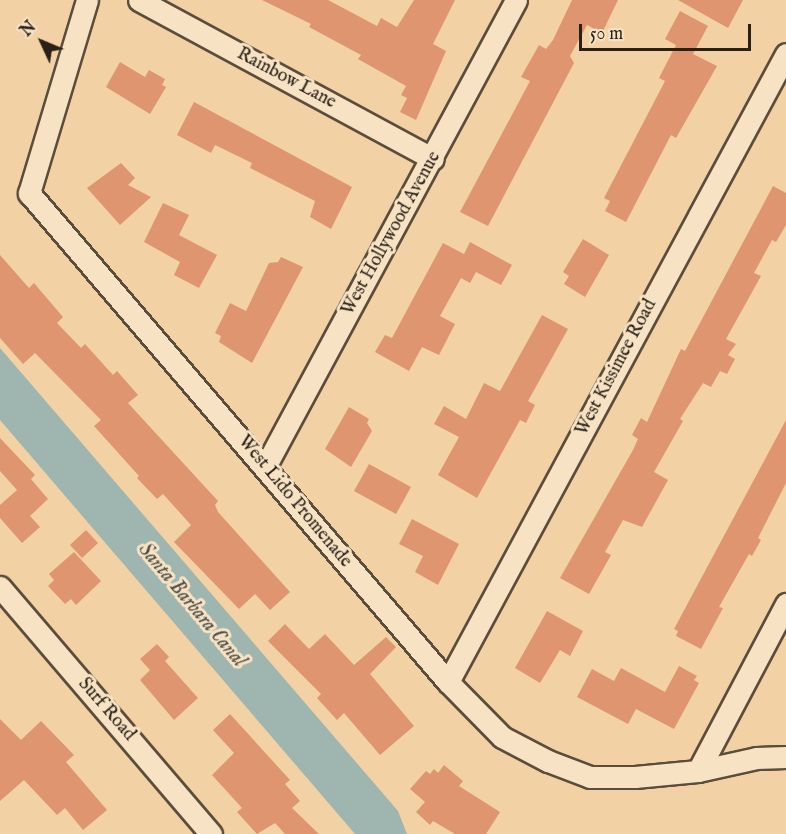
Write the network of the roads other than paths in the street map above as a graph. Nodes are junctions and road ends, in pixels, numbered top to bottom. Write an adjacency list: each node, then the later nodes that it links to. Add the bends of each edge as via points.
1 (87, 0): 6 (street, West Lido Promenade, via 29,193)
2 (139, 0): 5 (street, Rainbow Lane)
3 (516, 0): 5 (street, West Hollywood Avenue)
4 (786, 54): 9 (street, West Kissimee Road)
5 (433, 159): 6 (street, West Hollywood Avenue)
6 (265, 467): 9 (street, West Lido Promenade)
7 (0, 587): 12 (street, Surf Road)
8 (786, 604): 11 (street)
9 (448, 682): 11 (street, West Lido Promenade, via 502,737 590,777)
10 (786, 757): 11 (street, West Lido Promenade, via 756,758)
11 (698, 771)
12 (211, 834)

